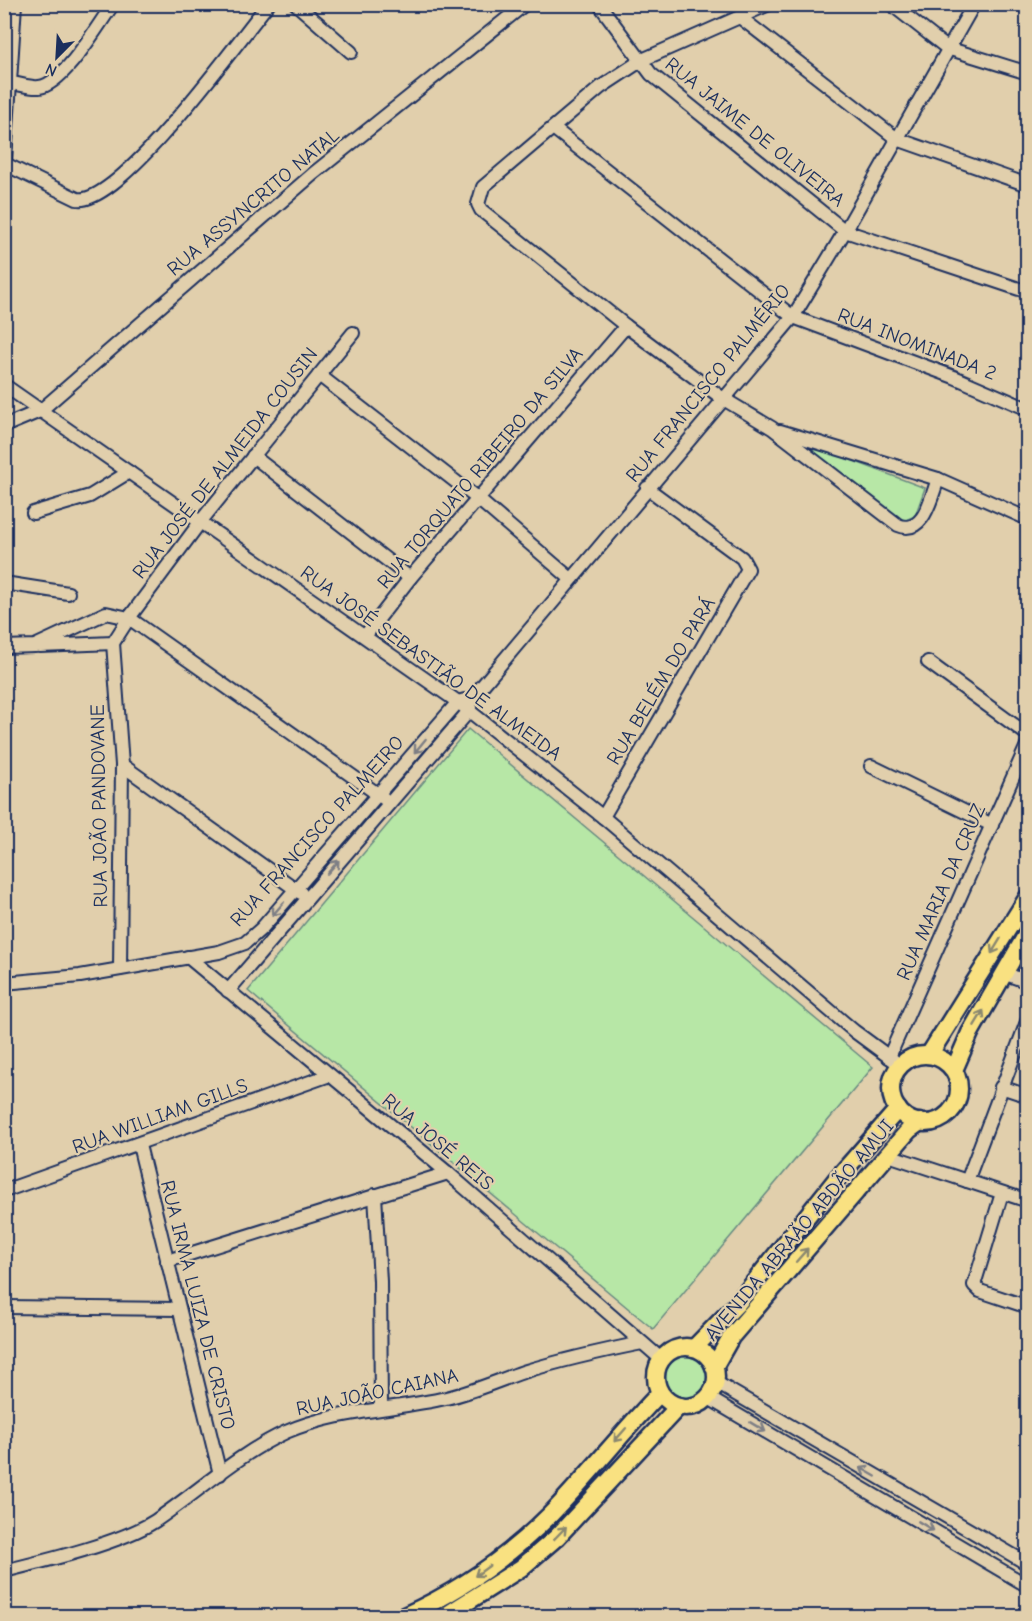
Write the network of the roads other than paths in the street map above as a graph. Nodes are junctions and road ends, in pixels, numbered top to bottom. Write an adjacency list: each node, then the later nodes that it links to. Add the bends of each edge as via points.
1 (15, 4): 15 (street)
2 (113, 4): 15 (street, via 52,82 39,87)
3 (268, 4): 18 (street, via 153,147 131,170 90,199 77,199)
4 (296, 4): 12 (street)
5 (525, 4): 29 (street, RUA ASSYNCRITO NATAL, via 313,174)
6 (599, 4): 13 (street, RUA JAIME DE OLIVEIRA)
7 (769, 4): 10 (street)
8 (891, 4): 11 (street)
9 (974, 4): 11 (street, RUA FRANCISCO PALMÉRIO)
10 (741, 18): 13 (street); 17 (street)
11 (948, 48): 14 (street); 17 (street, RUA FRANCISCO PALMÉRIO)
12 (351, 52)
13 (642, 60): 16 (street, via 601,87); 20 (street, RUA JAIME DE OLIVEIRA, via 651,74)
14 (1028, 73)
15 (11, 83): 18 (street)
16 (553, 128): 22 (street, RUA INOMINADA 2); 23 (street, via 483,187 478,204)
17 (897, 139): 19 (street); 20 (street, RUA FRANCISCO PALMÉRIO)
18 (5, 170)
19 (1028, 185)
20 (845, 231): 21 (street); 22 (street, RUA FRANCISCO PALMÉRIO)
21 (1028, 292)
22 (792, 317): 27 (street, RUA FRANCISCO PALMÉRIO); 28 (street, RUA INOMINADA 2)
23 (626, 326): 27 (street); 36 (street, RUA TORQUATO RIBEIRO DA SILVA)
24 (353, 333): 25 (street, RUA JOSÉ DE ALMEIDA COUSIN)
25 (318, 375): 32 (street, RUA JOSÉ DE ALMEIDA COUSIN); 36 (street)
26 (4, 385): 29 (street, RUA JOSÉ SEBASTIÃO DE ALMEIDA)
27 (722, 398): 31 (street); 35 (street, RUA FRANCISCO PALMÉRIO)
28 (1027, 408)
29 (40, 411): 30 (street, RUA ASSYNCRITO NATAL); 33 (street, RUA JOSÉ SEBASTIÃO DE ALMEIDA)
30 (4, 426)
31 (772, 428): 34 (street); 34 (street, via 904,528 916,525 923,517)
32 (253, 456): 39 (street, RUA JOSÉ DE ALMEIDA COUSIN); 40 (street)
33 (129, 472): 37 (street, via 90,496); 39 (street, RUA JOSÉ SEBASTIÃO DE ALMEIDA)
34 (938, 479): 38 (street)
35 (647, 488): 41 (street, RUA FRANCISCO PALMÉRIO); 57 (street, RUA BELÉM DO PARÁ, via 747,564 747,575)
36 (478, 499): 40 (street, RUA TORQUATO RIBEIRO DA SILVA); 41 (street)
37 (33, 513)
38 (1028, 519)
39 (201, 521): 44 (street, RUA JOSÉ DE ALMEIDA COUSIN); 45 (street, RUA JOSÉ SEBASTIÃO DE ALMEIDA)
40 (410, 578): 45 (street, RUA TORQUATO RIBEIRO DA SILVA)
41 (571, 579): 51 (street, RUA FRANCISCO PALMÉRIO)
42 (4, 583): 43 (street)
43 (69, 593)
44 (129, 618): 46 (street, RUA JOSÉ DE ALMEIDA COUSIN); 47 (street, via 105,613); 56 (street)
45 (365, 636): 50 (street, RUA JOSÉ SEBASTIÃO DE ALMEIDA)
46 (112, 643): 47 (street); 54 (street, RUA JOÃO PANDOVANE)
47 (35, 646): 48 (street)
48 (4, 647)
49 (928, 662): 52 (street)
50 (458, 702): 51 (street, RUA JOSÉ SEBASTIÃO DE ALMEIDA); 56 (street, RUA FRANCISCO PALMEIRO, one-way to 56)
51 (470, 705): 56 (street, RUA FRANCISCO PALMEIRO); 57 (street, RUA JOSÉ SEBASTIÃO DE ALMEIDA)
52 (1028, 735)
53 (1028, 742): 58 (street, RUA MARIA DA CRUZ)
54 (122, 765): 59 (street); 66 (street, RUA JOÃO PANDOVANE)
55 (871, 766): 58 (street)
56 (384, 799): 59 (street, RUA FRANCISCO PALMEIRO); 61 (street, RUA FRANCISCO PALMEIRO, one-way to 56)
57 (603, 817): 73 (street, RUA JOSÉ SEBASTIÃO DE ALMEIDA)
58 (993, 825): 73 (street, RUA MARIA DA CRUZ)
59 (296, 889): 61 (street); 63 (street, RUA FRANCISCO PALMEIRO, one-way to 63)
60 (1028, 897): 72 (main road, one-way to 72)
61 (306, 898): 64 (street, RUA FRANCISCO PALMEIRO)
62 (1028, 932): 67 (main road)
63 (245, 943): 64 (street); 65 (street, RUA FRANCISCO PALMEIRO)
64 (257, 956): 70 (street, RUA FRANCISCO PALMEIRO)
65 (188, 957): 66 (street, RUA FRANCISCO PALMEIRO); 70 (street, RUA JOSÉ REIS)
66 (120, 969): 69 (street, RUA FRANCISCO PALMEIRO)
67 (1006, 974): 68 (street); 74 (main road, one-way to 67, via 970,1033)
68 (1028, 982)
69 (4, 984)
70 (228, 991): 75 (street, RUA JOSÉ REIS)
71 (1028, 1019): 76 (street)
72 (929, 1055): 73 (main road); 74 (main road)
73 (894, 1061): 78 (main road, via 890,1092)
74 (954, 1070): 79 (main road, via 959,1092 950,1112)
75 (327, 1076): 80 (street, RUA WILLIAM GILLS); 82 (street, RUA JOSÉ REIS)
76 (1002, 1087): 77 (street); 83 (street)
77 (1028, 1096)
78 (898, 1110): 79 (main road); 93 (main road, AVENIDA ABRAÃO ABDÃO AMUI, via 835,1181 737,1304)
79 (920, 1122): 81 (main road, AVENIDA ABRAÃO ABDÃO AMUI)
80 (139, 1145): 84 (street, RUA WILLIAM GILLS); 88 (street, RUA IRMA LUIZA DE CRISTO)
81 (888, 1155): 83 (street); 95 (main road, AVENIDA ABRAÃO ABDÃO AMUI, one-way to 81, via 731,1337)
82 (448, 1173): 86 (street); 92 (street, RUA JOSÉ REIS)
83 (967, 1181): 85 (street)
84 (4, 1191)
85 (1002, 1193): 87 (street); 90 (street, via 974,1285 980,1292)
86 (375, 1195): 88 (street); 98 (street)
87 (1028, 1201)
88 (167, 1261): 91 (street, RUA IRMA LUIZA DE CRISTO)
89 (4, 1307): 91 (street)
90 (1028, 1307)
91 (178, 1309): 99 (street, RUA IRMA LUIZA DE CRISTO)
92 (642, 1343): 94 (street, RUA JOSÉ REIS); 98 (street, RUA JOÃO CAIANA, via 523,1372 473,1391 413,1405)
93 (694, 1348): 94 (main road, via 679,1348); 95 (main road, via 709,1359)
94 (661, 1359): 96 (main road, via 656,1376)
95 (712, 1382): 97 (main road, via 694,1405); 100 (street, one-way to 95); 102 (street, one-way to 102)
96 (660, 1393): 97 (main road); 103 (main road, one-way to 103, via 518,1545 446,1597)
97 (679, 1406): 104 (main road, one-way to 97, via 521,1568 557,1537)
98 (381, 1407): 99 (street, RUA JOÃO CAIANA, via 286,1432)
99 (220, 1474): 101 (street, RUA JOÃO CAIANA, via 153,1523)
100 (1028, 1564)
101 (4, 1572)
102 (1028, 1586)
103 (404, 1617)
104 (445, 1617)

